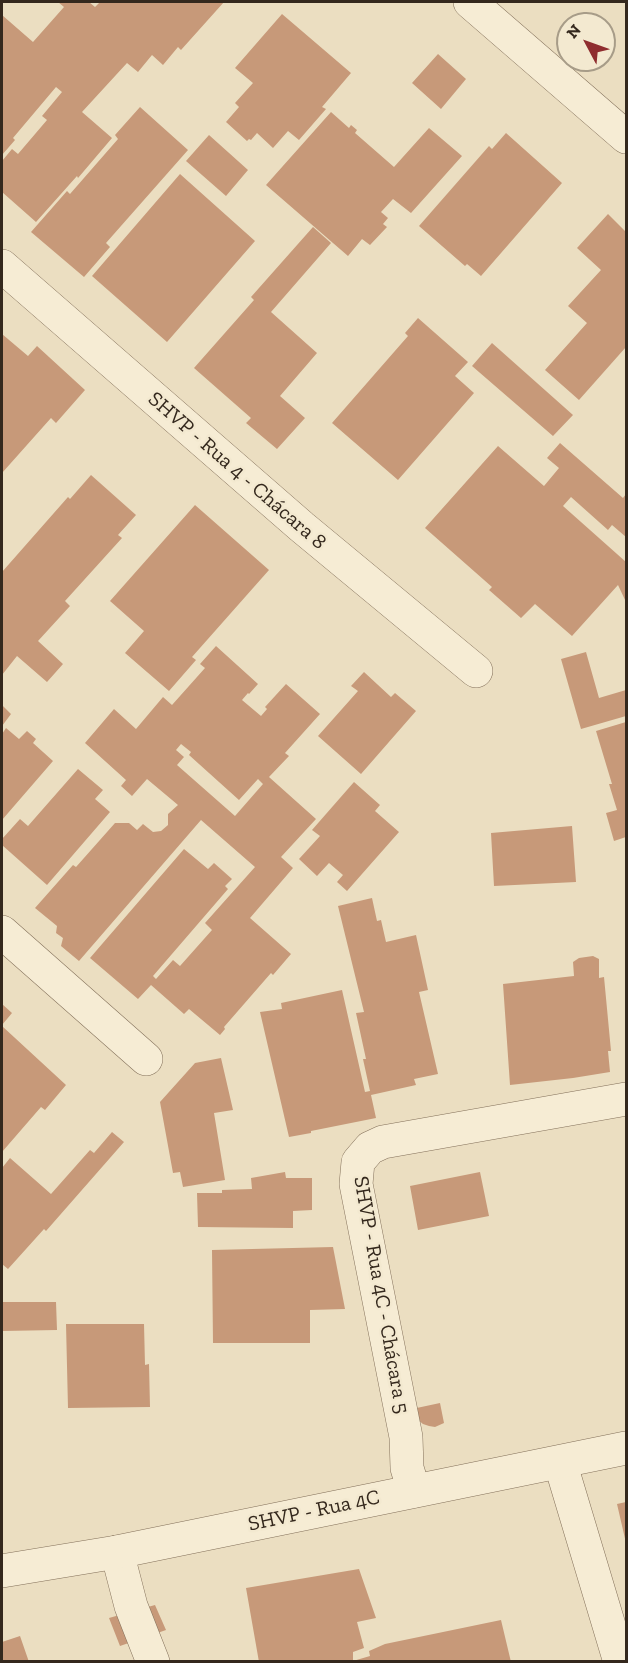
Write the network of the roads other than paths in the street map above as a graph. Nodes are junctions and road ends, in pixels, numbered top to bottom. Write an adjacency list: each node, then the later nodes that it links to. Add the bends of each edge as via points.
1 (470, 2): 2 (street)
2 (627, 137)
3 (2, 266): 4 (street, SHVP - Rua 4 - Chácara 8, via 302,527)
4 (476, 671)
5 (2, 932): 6 (street)
6 (146, 1059)
7 (627, 1099): 10 (street, SHVP - Rua 4C - Chácara 5, via 383,1142 370,1148 358,1162 356,1184)
8 (627, 1448): 9 (street, SHVP - Rua 4C)
9 (560, 1462): 10 (street, SHVP - Rua 4C); 14 (street)
10 (414, 1491): 11 (street, SHVP - Rua 4C)
11 (117, 1552): 12 (street, SHVP - Rua 4C); 13 (street, via 131,1606)
12 (2, 1571)
13 (153, 1662)
14 (620, 1662)

